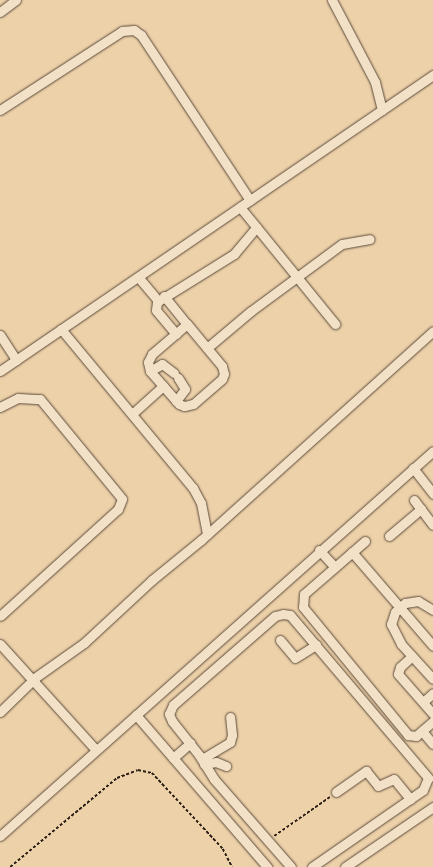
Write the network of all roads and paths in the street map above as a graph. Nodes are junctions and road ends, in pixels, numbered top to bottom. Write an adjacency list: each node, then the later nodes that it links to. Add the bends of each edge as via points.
1 (16, 0): 3 (street)
2 (332, 0): 6 (street, via 376,86)
3 (0, 12)
4 (433, 75): 6 (street)
5 (0, 110): 7 (street, via 122,31 134,30 141,34)
6 (382, 110): 7 (street)
7 (250, 200): 8 (street)
8 (240, 207): 9 (street); 12 (street)
9 (257, 227): 11 (street); 13 (street, via 234,254 181,289 172,290)
10 (370, 239): 11 (street, via 345,242)
11 (298, 276): 15 (street); 20 (street)
12 (139, 278): 13 (street); 16 (street)
13 (161, 298): 14 (street); 18 (street, via 156,310)
14 (187, 324): 18 (street); 20 (street)
15 (335, 324)
16 (61, 329): 21 (street); 27 (street)
17 (433, 331): 34 (street)
18 (176, 334): 23 (street, via 150,357)
19 (0, 335): 21 (street)
20 (207, 348): 25 (street, via 223,369 222,379 190,406 181,405)
21 (16, 360): 22 (street)
22 (0, 371)
23 (150, 371): 24 (street); 25 (street, via 162,364 176,376 185,389)
24 (163, 386): 25 (street); 27 (street)
25 (176, 401)
26 (0, 406): 42 (street, via 18,398 40,399 122,499 118,509)
27 (132, 414): 34 (street, via 193,488 201,503)
28 (433, 451): 29 (street)
29 (412, 468): 30 (street); 37 (street)
30 (433, 494)
31 (414, 500): 32 (street)
32 (421, 509): 33 (street); 35 (street)
33 (433, 525)
34 (207, 534): 49 (street, via 84,643)
35 (389, 536)
36 (365, 541): 38 (street)
37 (319, 550): 39 (street); 54 (street)
38 (352, 552): 39 (street); 40 (street)
39 (335, 567): 57 (street, via 304,594 302,607 408,735 414,737)
40 (399, 607): 41 (street, via 418,601); 46 (street); 47 (street, via 392,618 393,631)
41 (433, 610)
42 (0, 616)
43 (280, 640): 45 (street, via 295,658)
44 (0, 644): 49 (street)
45 (316, 646): 58 (street, via 290,615 274,616 172,707 170,719); 64 (street, via 425,772)
46 (433, 646)
47 (412, 656): 48 (street); 51 (street, via 400,667 398,674)
48 (433, 679)
49 (33, 680): 52 (street); 60 (street)
50 (433, 693): 51 (street)
51 (423, 702): 53 (street)
52 (0, 712)
53 (433, 714)
54 (136, 715): 60 (street); 61 (street)
55 (230, 717): 62 (street, via 230,742)
56 (433, 721): 57 (street)
57 (422, 730): 59 (street)
58 (190, 743): 61 (street); 62 (street)
59 (433, 744)
60 (96, 750): 68 (street)
61 (173, 758): 72 (street)
62 (203, 762): 63 (street, via 216,762); 69 (street, via 214,779)
63 (226, 766)
64 (430, 782): 66 (street)
65 (336, 792): 66 (street, via 366,771 378,786 394,779); 69 (path)
66 (410, 799): 74 (street)
67 (433, 807): 75 (street)
68 (0, 836)
69 (268, 841): 73 (street)
70 (10, 867): 71 (path, via 117,778 138,770 152,773 223,848)
71 (232, 867)
72 (267, 867)
73 (291, 867)
74 (312, 867)
75 (345, 867)

